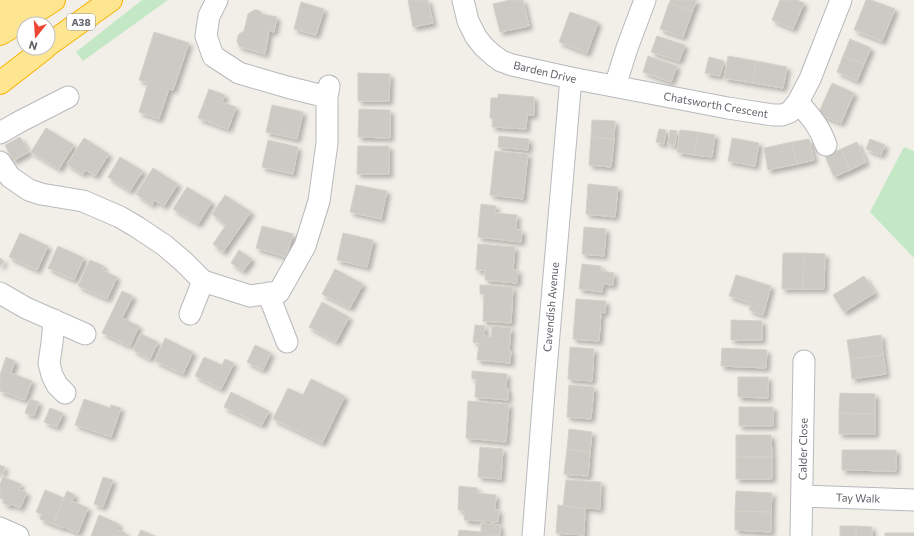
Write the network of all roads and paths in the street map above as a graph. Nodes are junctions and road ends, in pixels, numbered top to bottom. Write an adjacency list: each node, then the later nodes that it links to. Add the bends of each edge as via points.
1 (24, 0): 8 (highway)
2 (54, 0): 9 (highway)
3 (111, 0): 10 (highway, A38)
4 (217, 0): 24 (street, via 209,16 206,36 213,56 239,73 286,87 328,92 327,142 319,201 305,246 279,292)
5 (463, 0): 14 (street, Barden Drive, via 474,33 493,55 512,65)
6 (645, 0): 16 (street)
7 (841, 0): 18 (street, Chatsworth Crescent)
8 (0, 11)
9 (0, 34)
10 (56, 40)
11 (29, 56): 13 (highway, A38)
12 (34, 56): 15 (highway)
13 (0, 72)
14 (570, 78): 16 (street, Barden Drive); 35 (street, Cavendish Avenue)
15 (0, 83)
16 (615, 86): 18 (street, Chatsworth Crescent, via 773,115 790,112)
17 (68, 97): 19 (street)
18 (798, 102): 20 (street, via 815,121)
19 (0, 133)
20 (826, 145)
21 (0, 162): 22 (street, via 10,177 29,190 83,201 132,224 164,245)
22 (203, 281): 24 (street, via 250,296); 25 (street)
23 (0, 293): 26 (street)
24 (268, 293): 28 (street)
25 (190, 314)
26 (54, 320): 27 (street); 30 (street, via 49,363 57,385)
27 (86, 334)
28 (287, 342)
29 (804, 361): 31 (street, Calder Close)
30 (65, 393)
31 (802, 496): 32 (street, Tay Walk); 36 (street, Calder Close)
32 (914, 500)
33 (0, 528): 34 (street)
34 (18, 536)
35 (533, 536)
36 (801, 536)

